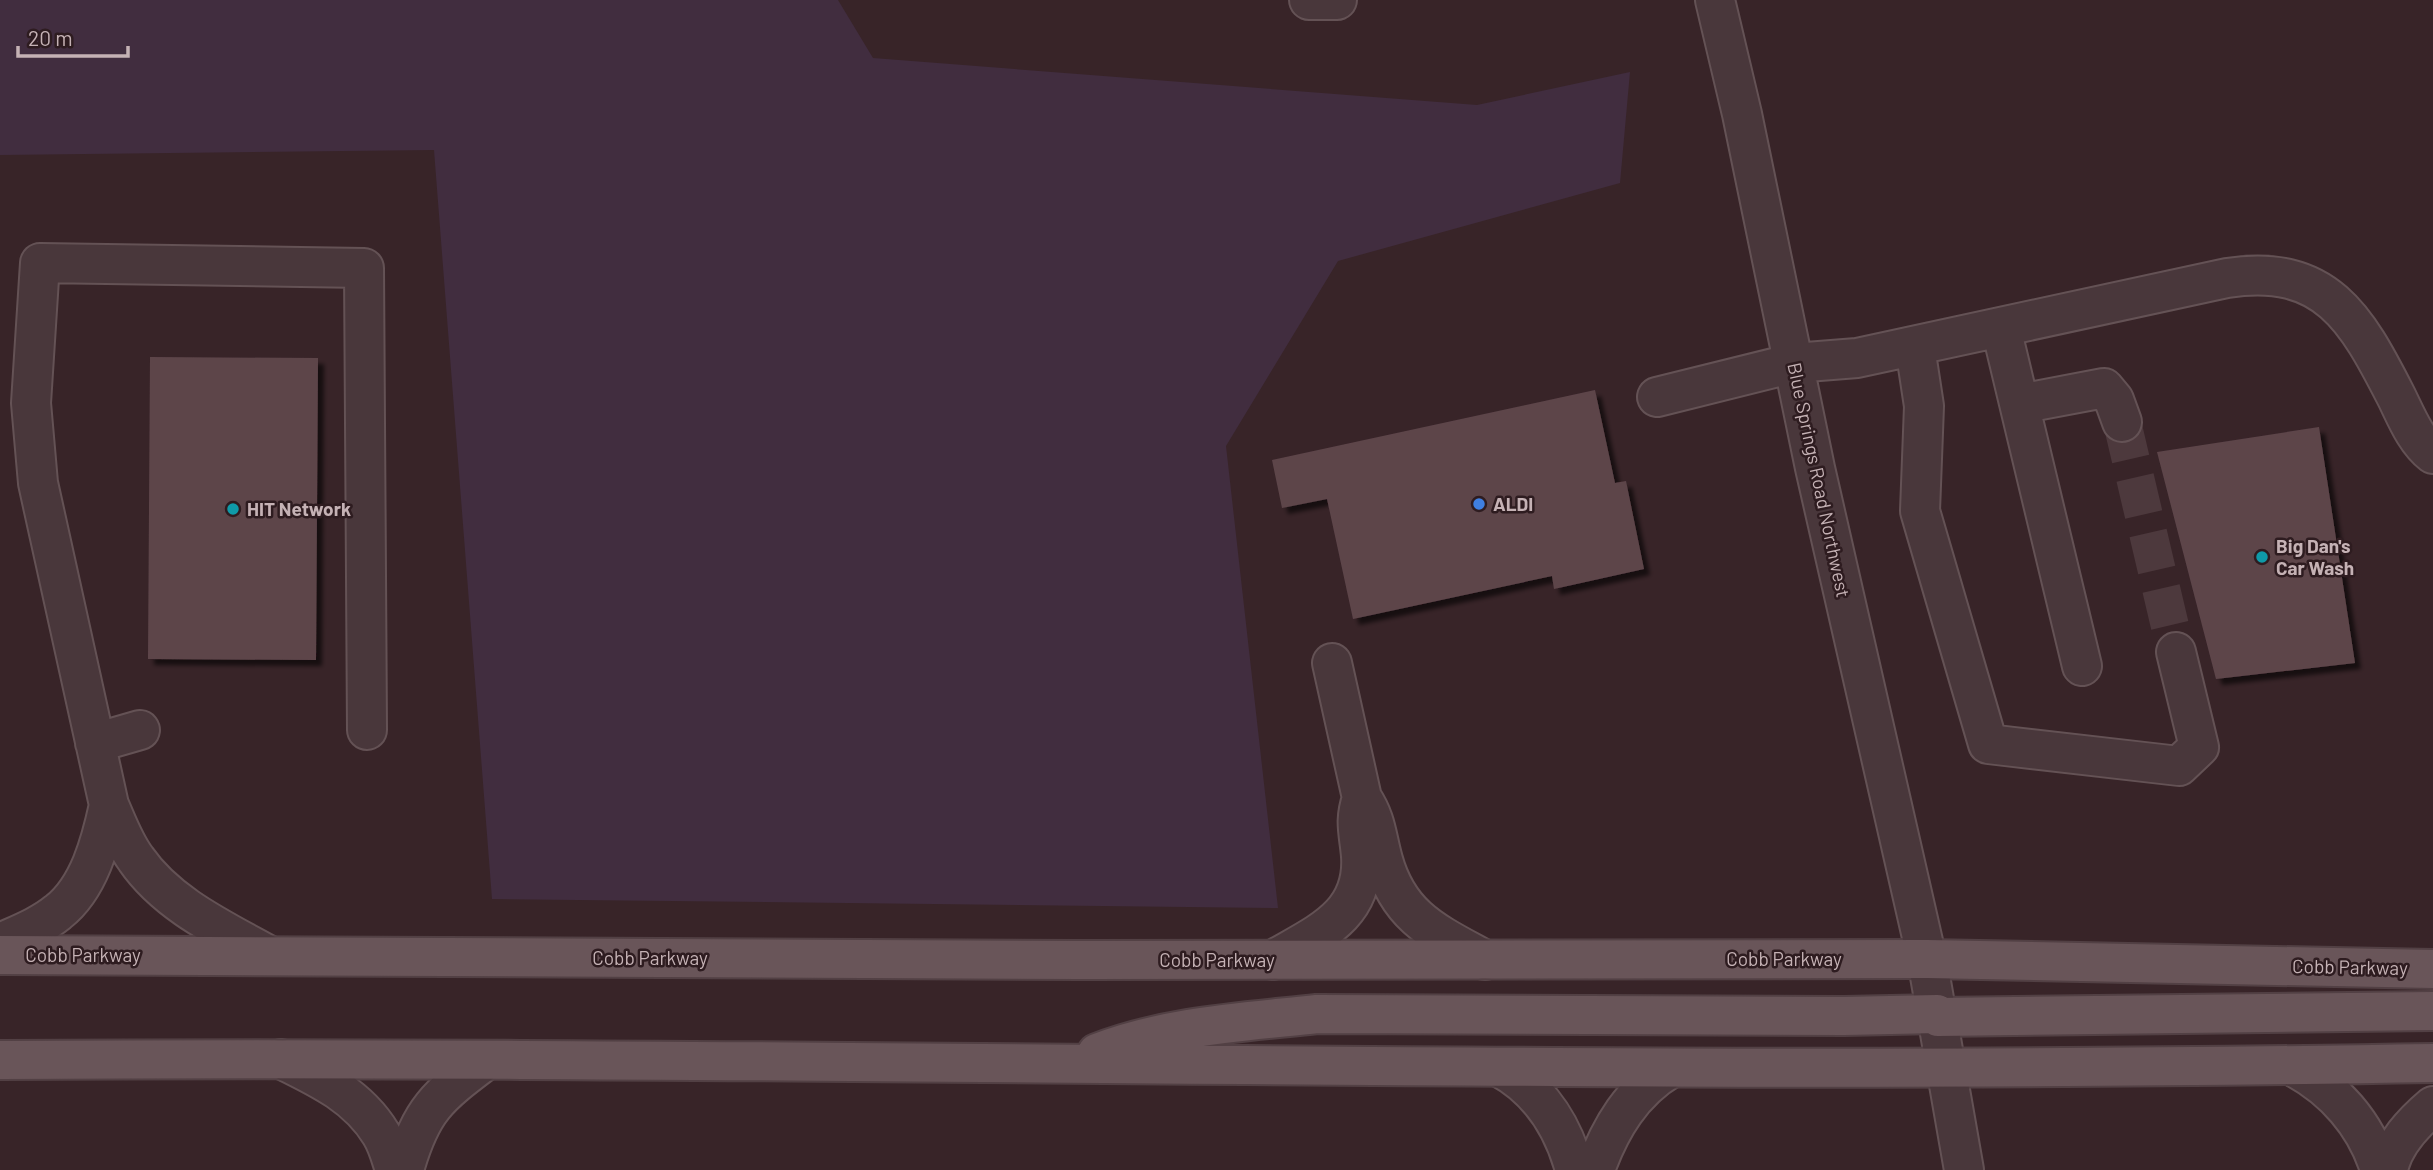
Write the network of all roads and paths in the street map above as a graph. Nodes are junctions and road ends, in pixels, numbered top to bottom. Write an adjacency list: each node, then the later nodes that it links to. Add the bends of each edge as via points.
1 (1309, 0): 2 (street)
2 (1337, 0)
3 (1715, 0): 6 (street, Blue Springs Road Northwest)
4 (2001, 328): 5 (street); 8 (street); 10 (street, via 2227,278 2252,275 2293,280 2326,295 2359,328 2413,430)
5 (1915, 347): 6 (street); 11 (street, via 1924,406 1920,511 1988,744 2179,766 2199,747)
6 (1794, 363): 7 (street); 22 (street, Blue Springs Road Northwest)
7 (1657, 397)
8 (2020, 404): 9 (street, via 2104,388); 13 (street)
9 (2122, 422)
10 (2433, 454)
11 (2176, 652)
12 (1332, 663): 17 (street)
13 (2082, 666)
14 (140, 730): 16 (street)
15 (367, 730): 16 (street, via 364,268 40,263 31,403 38,483)
16 (95, 743): 18 (street)
17 (1362, 798): 23 (street, via 1356,816 1359,887 1349,908 1327,928); 24 (street, via 1373,815 1391,885 1404,906 1440,935)
18 (109, 805): 19 (street, via 103,834 78,889 59,911); 21 (street, via 135,858 151,879 206,920)
19 (0, 943)
20 (0, 955): 21 (main road, Cobb Parkway)
21 (268, 955): 23 (main road, Cobb Parkway)
22 (1927, 959): 24 (main road, Cobb Parkway); 25 (main road, Cobb Parkway); 27 (street, Blue Springs Road Northwest)
23 (1273, 960): 24 (main road, Cobb Parkway)
24 (1485, 960)
25 (2433, 969)
26 (2433, 1011): 27 (main road)
27 (1938, 1015): 32 (main road, via 1317,1014 1171,1033 1120,1044); 35 (street, Blue Springs Road Northwest)
28 (281, 1059): 29 (main road); 30 (main road); 38 (street, via 345,1093 367,1114 383,1136)
29 (0, 1060)
30 (486, 1060): 32 (main road); 39 (street, via 443,1092 423,1118)
31 (2433, 1063): 33 (main road)
32 (1069, 1064): 34 (main road)
33 (2292, 1066): 35 (main road); 43 (street, via 2325,1086 2352,1114)
34 (1499, 1067): 36 (main road); 40 (street, via 1544,1102)
35 (1947, 1067): 36 (main road); 42 (street, Blue Springs Road Northwest)
36 (1671, 1068): 41 (street, via 1639,1091 1608,1136)
37 (2433, 1106): 44 (street, via 2410,1128)
38 (395, 1170)
39 (404, 1170)
40 (1575, 1170)
41 (1595, 1170)
42 (1964, 1170)
43 (2380, 1170)
44 (2388, 1170)

